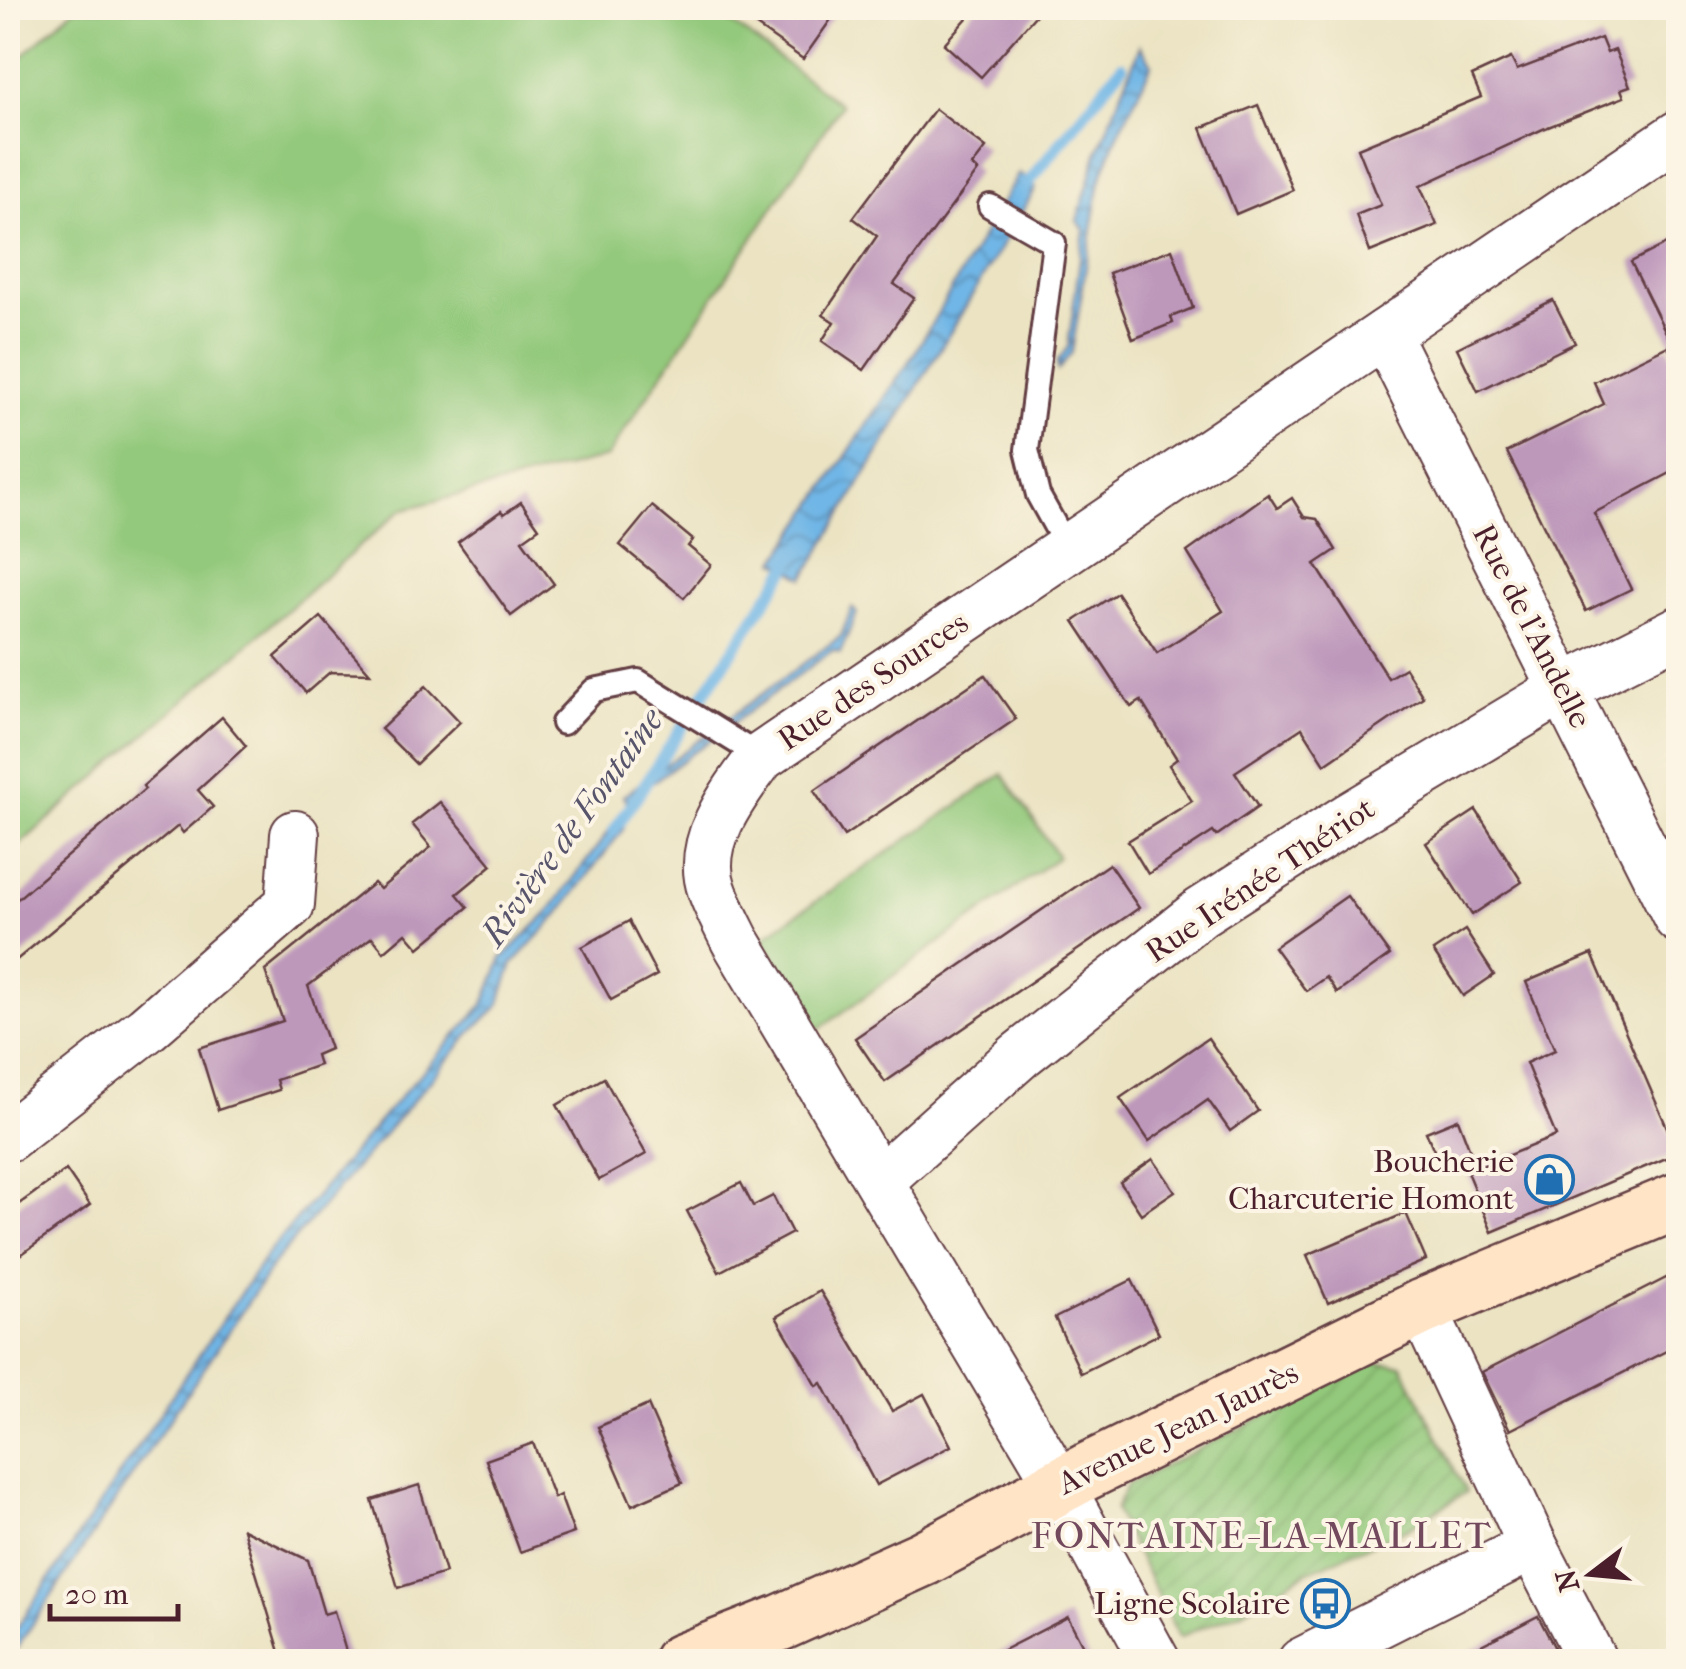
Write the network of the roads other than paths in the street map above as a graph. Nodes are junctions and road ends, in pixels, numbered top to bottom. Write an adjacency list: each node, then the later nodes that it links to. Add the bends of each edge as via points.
1 (1678, 135): 3 (street, Rue des Sources)
2 (990, 206): 4 (lane, via 1054,243 1027,450 1038,494)
3 (1385, 334): 4 (street, Rue des Sources); 6 (street, Rue de l'Andelle)
4 (1068, 549): 8 (street, Rue des Sources)
5 (1678, 631): 6 (street, Rue Irénée Thériot)
6 (1563, 689): 10 (street, Rue de l'Andelle); 12 (street, Rue Irénée Thériot, via 1201,912 1020,1055)
7 (563, 723): 8 (lane, via 594,690 638,681)
8 (743, 746): 12 (street, Rue des Sources, via 710,841 710,886 735,940)
9 (295, 835): 11 (street, via 290,904)
10 (1678, 918)
11 (8, 1137)
12 (879, 1181): 15 (street, Rue des Sources)
13 (1678, 1201): 14 (street, Avenue Jean Jaurès)
14 (1422, 1307): 15 (street, Avenue Jean Jaurès); 16 (street)
15 (1060, 1486): 17 (street, Avenue Jean Jaurès, via 924,1558); 18 (street, Rue des Sources)
16 (1533, 1546): 19 (street); 20 (street)
17 (681, 1662)
18 (1156, 1662)
19 (1302, 1662)
20 (1593, 1662)

